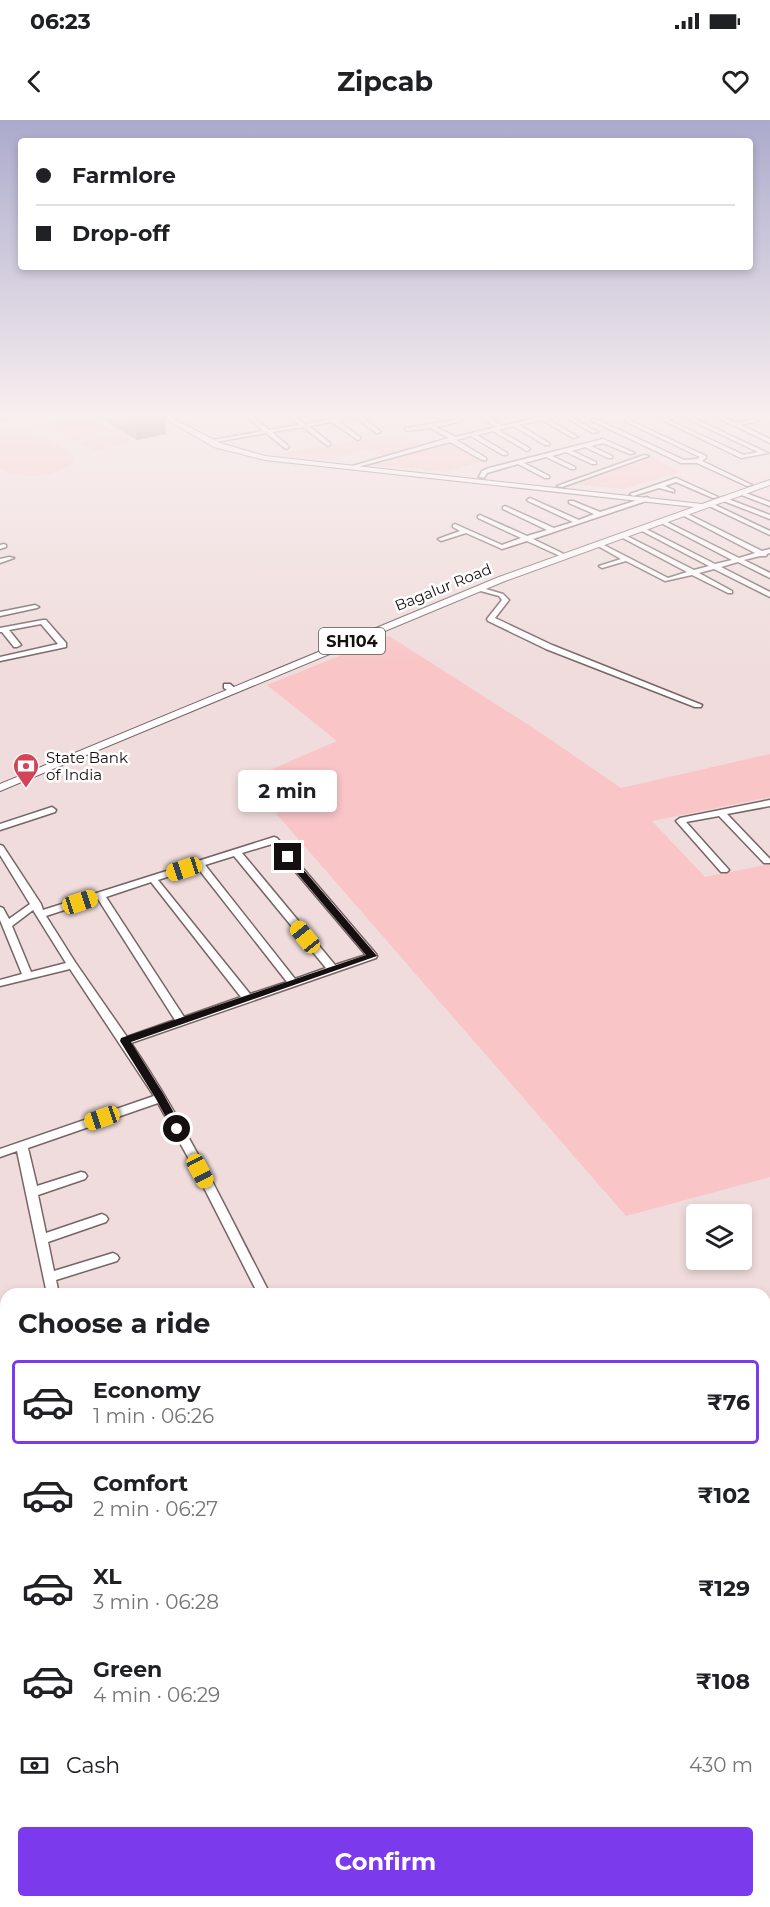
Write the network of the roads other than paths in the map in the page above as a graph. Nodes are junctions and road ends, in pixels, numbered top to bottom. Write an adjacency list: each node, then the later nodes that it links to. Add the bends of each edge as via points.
1 (530, 500): 15 (street)
2 (643, 500): 11 (street)
3 (668, 500): 9 (main road)
4 (686, 500): 9 (main road)
5 (704, 500): 9 (street)
6 (714, 500): 9 (main road, Bagalur Road)
7 (717, 500): 9 (main road, Bagalur Road)
8 (571, 502): 11 (street)
9 (708, 503): 12 (main road, Bagalur Road / SH104); 14 (street); 21 (street); 27 (main road, Bagalur Road / SH104)
10 (505, 508): 19 (street)
11 (601, 514): 15 (street)
12 (684, 514): 16 (main road, Bagalur Road / SH104); 28 (street)
13 (480, 517): 24 (street)
14 (770, 517)
15 (579, 522): 19 (street)
16 (663, 522): 18 (main road, Bagalur Road / SH104); 32 (street)
17 (455, 526): 20 (street)
18 (642, 529): 22 (main road, Bagalur Road / SH104); 35 (street)
19 (553, 530): 24 (street)
20 (466, 531): 23 (street); 24 (street, via 500,547)
21 (770, 533)
22 (623, 536): 25 (main road, Bagalur Road / SH104); 36 (street)
23 (441, 539)
24 (528, 539): 27 (street)
25 (600, 545): 31 (street); 38 (main road, Bagalur Road / SH104)
26 (770, 551): 28 (street)
27 (560, 554): 46 (main road, Bagalur Road / SH104, via 466,588)
28 (762, 554): 30 (street); 32 (street)
29 (11, 558): 33 (street)
30 (770, 558)
31 (627, 559): 34 (street); 36 (street, via 667,580)
32 (739, 560): 35 (street); 37 (street)
33 (0, 561)
34 (602, 566)
35 (714, 567): 36 (street); 40 (street)
36 (694, 573): 39 (street)
37 (770, 576)
38 (479, 589): 46 (main road, Bagalur Road / SH104); 47 (street, via 506,600 491,620)
39 (730, 592)
40 (770, 595)
41 (29, 600): 42 (street, via 37,609)
42 (3, 613)
43 (2, 630): 44 (street); 45 (street, via 43,622 63,645)
44 (17, 645)
45 (0, 659)
46 (230, 688): 48 (main road, Bagalur Road / SH104); 49 (main road, Bagalur Road / SH104)
47 (698, 705)
48 (0, 783)
49 (0, 788)
50 (768, 805): 52 (street)
51 (52, 810): 53 (street)
52 (721, 813): 56 (street); 58 (street, via 680,821)
53 (0, 827)
54 (0, 848): 61 (street)
55 (237, 853): 57 (street); 65 (street); 65 (street, via 274,840 372,956)
56 (767, 861)
57 (199, 864): 59 (street); 68 (street)
58 (724, 870)
59 (153, 879): 60 (street); 69 (street)
60 (100, 895): 61 (street); 70 (street)
61 (38, 909): 63 (street); 64 (street)
62 (0, 910): 63 (street)
63 (7, 925): 66 (street)
64 (72, 965): 66 (street); 71 (street)
65 (333, 970): 68 (street)
66 (28, 976): 67 (street)
67 (0, 983)
68 (293, 983): 69 (street)
69 (248, 999): 70 (street)
70 (181, 1021): 71 (street)
71 (124, 1041): 72 (street)
72 (161, 1098): 73 (street); 82 (street)
73 (22, 1145): 74 (street); 76 (street)
74 (0, 1153)
75 (81, 1176): 76 (street)
76 (32, 1192): 78 (street)
77 (102, 1219): 78 (street)
78 (42, 1239): 80 (street)
79 (113, 1258): 80 (street)
80 (50, 1277): 81 (street)
81 (52, 1288)
82 (261, 1288)

